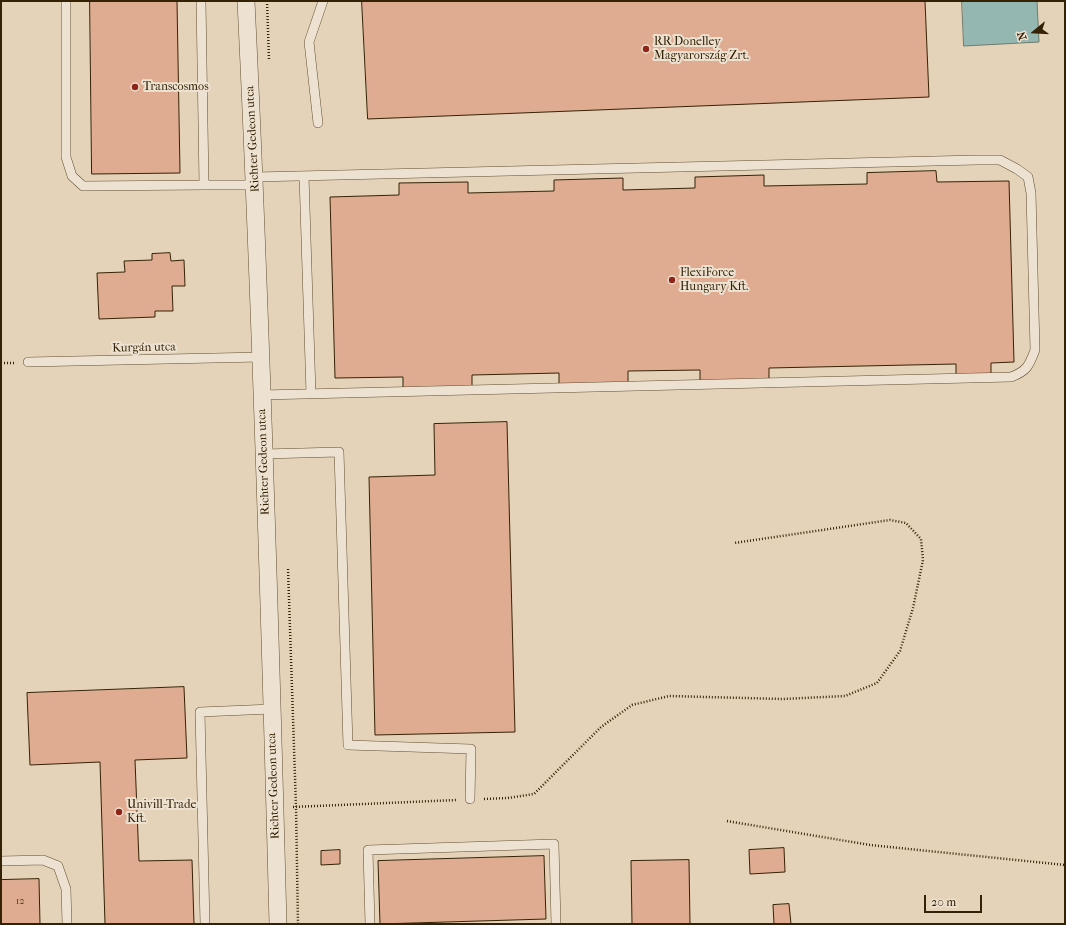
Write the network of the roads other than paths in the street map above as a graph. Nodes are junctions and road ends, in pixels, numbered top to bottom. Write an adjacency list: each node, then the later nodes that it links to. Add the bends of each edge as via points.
1 (66, 1): 8 (lane, via 66,158 72,176 83,186)
2 (201, 1): 8 (lane)
3 (246, 1): 7 (street, Richter Gedeon utca)
4 (323, 1): 5 (lane, via 309,42)
5 (318, 123)
6 (304, 176): 7 (lane); 11 (lane); 11 (lane, via 1000,160 1028,177 1031,193 1035,350 1030,364 1023,372 1010,377)
7 (255, 181): 8 (lane); 9 (street, Richter Gedeon utca)
8 (204, 185)
9 (261, 357): 10 (lane, Kurgán utca); 12 (street, Richter Gedeon utca)
10 (28, 362)
11 (311, 394): 12 (lane)
12 (262, 395): 13 (street, Richter Gedeon utca)
13 (264, 454): 14 (street, Richter Gedeon utca); 15 (lane, via 340,452 348,745 471,749)
14 (272, 709): 18 (lane, via 200,712); 19 (street, Richter Gedeon utca)
15 (470, 799)
16 (1, 860): 17 (lane, via 43,860 58,866 66,889)
17 (67, 924)
18 (205, 924)
19 (278, 924)
20 (370, 924): 21 (lane, via 368,850 554,844)
21 (556, 924)

